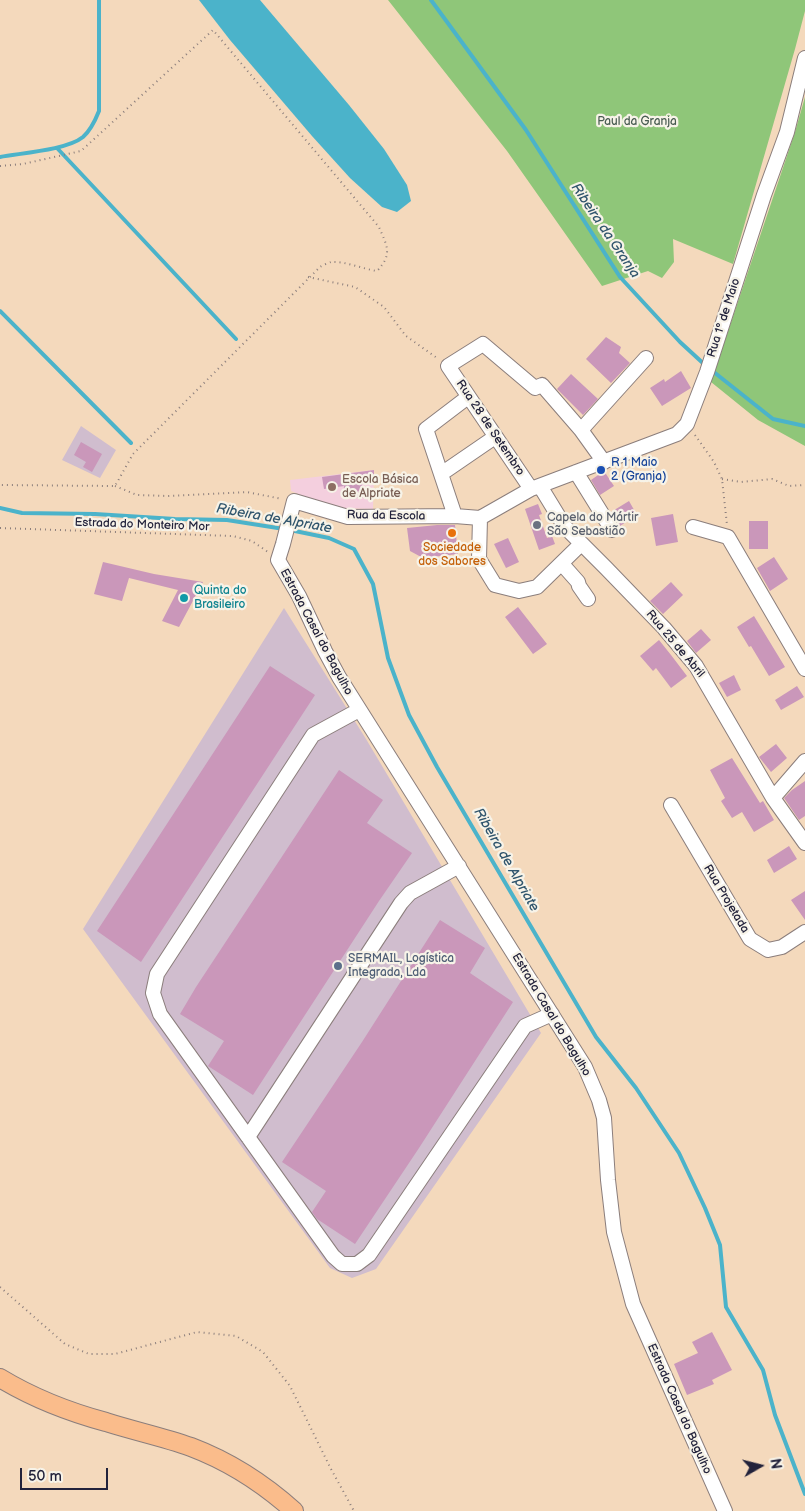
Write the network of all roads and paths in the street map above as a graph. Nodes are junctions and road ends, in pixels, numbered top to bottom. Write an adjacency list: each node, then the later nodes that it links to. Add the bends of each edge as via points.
1 (805, 58): 7 (street, Rua 1º de Maio, via 787,132)
2 (0, 166): 3 (path, via 81,151 213,30 379,227 387,248 385,262 377,270 332,262)
3 (308, 277): 5 (path, via 355,287 384,307 406,336); 16 (path, via 133,454)
4 (646, 358): 8 (street)
5 (448, 366): 6 (street, Rua 28 de Setembro); 8 (street, via 483,344 535,388 542,385)
6 (468, 397): 9 (street, Rua 28 de Setembro); 12 (street, via 426,429)
7 (688, 424): 10 (street, via 677,434); 13 (path)
8 (581, 430): 10 (street)
9 (495, 437): 12 (street); 17 (street, Rua 28 de Setembro)
10 (604, 462): 11 (street)
11 (576, 472): 17 (street); 23 (street)
12 (441, 474): 19 (street)
13 (722, 479): 15 (path, via 741,482 772,479 790,486); 24 (path)
14 (0, 485): 16 (path)
15 (805, 485)
16 (115, 486): 18 (path, via 137,495 248,492)
17 (536, 487): 20 (street); 25 (street, Rua 25 de Abril, via 564,527)
18 (294, 501): 19 (street, Rua da Escola, via 348,517); 26 (street)
19 (456, 516): 20 (street, Rua da Escola)
20 (480, 518): 27 (street, via 479,559 495,585 519,591 537,587)
21 (693, 527): 24 (street)
22 (0, 528): 26 (path, Estrada do Monteiro Mor, via 233,536 252,541)
23 (612, 530)
24 (728, 537): 29 (street)
25 (582, 544): 27 (street); 32 (street, Rua 25 de Abril, via 664,628 696,666)
26 (278, 560): 30 (street, Estrada Casal do Bagulho, via 329,660)
27 (562, 564): 28 (street)
28 (588, 599)
29 (805, 669)
30 (360, 710): 35 (street, Estrada Casal do Bagulho); 38 (street, via 313,735 157,974 153,993 160,1014)
31 (805, 761): 32 (street)
32 (773, 798): 34 (street, Rua 25 de Abril)
33 (671, 805): 36 (street, Rua Projetada, via 750,939 768,950 782,947)
34 (805, 844)
35 (459, 866): 37 (street, Estrada Casal do Bagulho); 38 (street, via 410,893 401,903)
36 (805, 932)
37 (552, 1014): 38 (street, via 525,1026 369,1255 357,1264 342,1264 334,1256); 45 (street, Estrada Casal do Bagulho, via 585,1067 604,1118 614,1232 632,1304)
38 (248, 1137)
39 (0, 1287): 44 (path, via 65,1344 89,1354 115,1354 198,1332 236,1336 263,1352 290,1386)
40 (0, 1378): 43 (main road, via 53,1404 190,1447 220,1460 277,1495)
41 (0, 1390): 42 (main road, via 71,1422 151,1444 217,1469)
42 (278, 1511)
43 (294, 1511)
44 (354, 1511)
45 (725, 1511)

